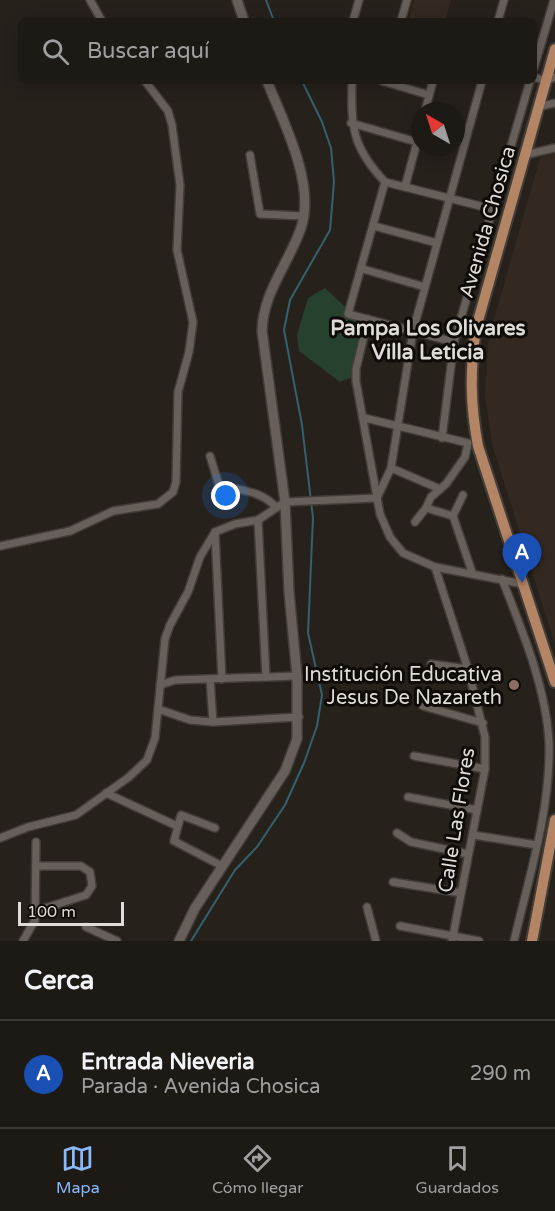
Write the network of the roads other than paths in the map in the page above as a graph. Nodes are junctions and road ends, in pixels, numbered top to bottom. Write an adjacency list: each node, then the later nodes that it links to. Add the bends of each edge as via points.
1 (90, 0): 7 (street)
2 (237, 0): 8 (main road)
3 (359, 0): 9 (street)
4 (407, 0): 10 (street)
5 (504, 0): 11 (street)
6 (554, 0): 13 (street)
7 (100, 18)
8 (243, 18)
9 (354, 18)
10 (402, 18)
11 (499, 18)
12 (555, 49): 14 (main road, Avenida Chosica)
13 (537, 58)
14 (550, 79): 25 (main road, Avenida Chosica)
15 (147, 84): 59 (street, via 168,111 172,125 180,185 177,250 193,322 178,392 173,492 158,504 113,511 70,531)
16 (268, 84): 36 (main road, via 295,150)
17 (352, 84): 26 (street)
18 (392, 84): 22 (street)
19 (432, 84): 22 (street)
20 (481, 84): 34 (street)
21 (529, 84): 35 (street)
22 (429, 95): 23 (street)
23 (427, 102)
24 (555, 103): 25 (street)
25 (538, 107): 30 (main road, Avenida Chosica)
26 (351, 123): 27 (street); 32 (street, via 366,162)
27 (411, 140)
28 (555, 148): 30 (street)
29 (250, 155): 36 (street, via 260,214)
30 (524, 155): 63 (main road, Avenida Chosica, via 476,328 470,374 471,412 478,446)
31 (413, 156): 33 (street)
32 (385, 182): 33 (street); 37 (street)
33 (405, 187): 34 (street)
34 (449, 198): 35 (street); 38 (street)
35 (492, 209): 43 (street)
36 (304, 216): 52 (main road, via 262,318)
37 (375, 226): 38 (street); 39 (street)
38 (437, 243): 40 (street)
39 (363, 269): 40 (street); 41 (street, via 348,314)
40 (424, 287): 42 (street)
41 (368, 319): 42 (street); 44 (street, via 356,369)
42 (413, 331): 43 (street); 45 (street)
43 (454, 342): 46 (street)
44 (365, 418): 45 (street); 51 (street)
45 (397, 428): 46 (street); 48 (street)
46 (442, 438): 49 (street, via 468,443 465,457)
47 (210, 456): 53 (street, via 219,485 260,493)
48 (391, 468): 49 (street); 51 (street)
49 (440, 489): 54 (street, via 431,496)
50 (463, 495): 55 (street)
51 (377, 498): 52 (street); 60 (street, via 390,537 403,553)
52 (285, 502): 53 (street); 66 (main road)
53 (276, 507): 56 (street)
54 (426, 508): 55 (street); 57 (street)
55 (453, 516): 61 (street)
56 (258, 520): 58 (street); 67 (street)
57 (415, 522)
58 (214, 532): 69 (street); 71 (street, via 165,639)
59 (0, 546)
60 (435, 567): 61 (street); 65 (street, Calle Las Flores)
61 (472, 572): 62 (street)
62 (502, 579): 63 (street); 89 (street, via 531,657 546,718 549,764)
63 (523, 584): 70 (main road, Avenida Chosica)
64 (431, 664): 65 (street)
65 (468, 669): 76 (street, Calle Las Flores)
66 (297, 676): 67 (street); 74 (main road)
67 (266, 677): 69 (street)
68 (210, 679): 69 (street); 71 (street, via 175,680); 75 (street)
69 (222, 679)
70 (555, 681)
71 (160, 685): 73 (street)
72 (423, 706): 76 (street)
73 (158, 709): 75 (street, via 190,720); 79 (street, via 155,738 147,760)
74 (299, 717): 75 (street); 92 (main road, via 297,739 285,771)
75 (213, 722)
76 (483, 723): 78 (street, Calle Las Flores)
77 (414, 756): 78 (street)
78 (485, 769): 81 (street, Calle Las Flores)
79 (106, 793): 83 (street); 87 (street, via 76,815)
80 (408, 796): 81 (street)
81 (477, 810): 86 (street, Calle Las Flores)
82 (555, 820): 93 (main road)
83 (177, 826): 84 (street, via 181,815); 92 (street, via 174,841)
84 (215, 828)
85 (397, 833): 90 (street, via 411,842)
86 (473, 835): 89 (street); 90 (street, Calle Las Flores)
87 (0, 838)
88 (36, 842): 91 (street)
89 (537, 845): 106 (street)
90 (468, 854): 95 (street, Calle Las Flores)
91 (36, 866): 97 (street); 97 (street, via 81,866 90,872 92,886 86,895)
92 (222, 866): 103 (main road)
93 (551, 868): 107 (main road)
94 (393, 882): 95 (street)
95 (461, 893): 100 (street, Calle Las Flores)
96 (367, 907): 104 (street)
97 (36, 911): 101 (street)
98 (400, 926): 100 (street)
99 (86, 927): 102 (street)
100 (453, 938): 105 (street)
101 (23, 941)
102 (117, 941)
103 (179, 941)
104 (376, 941)
105 (479, 941)
106 (514, 941)
107 (532, 941)

